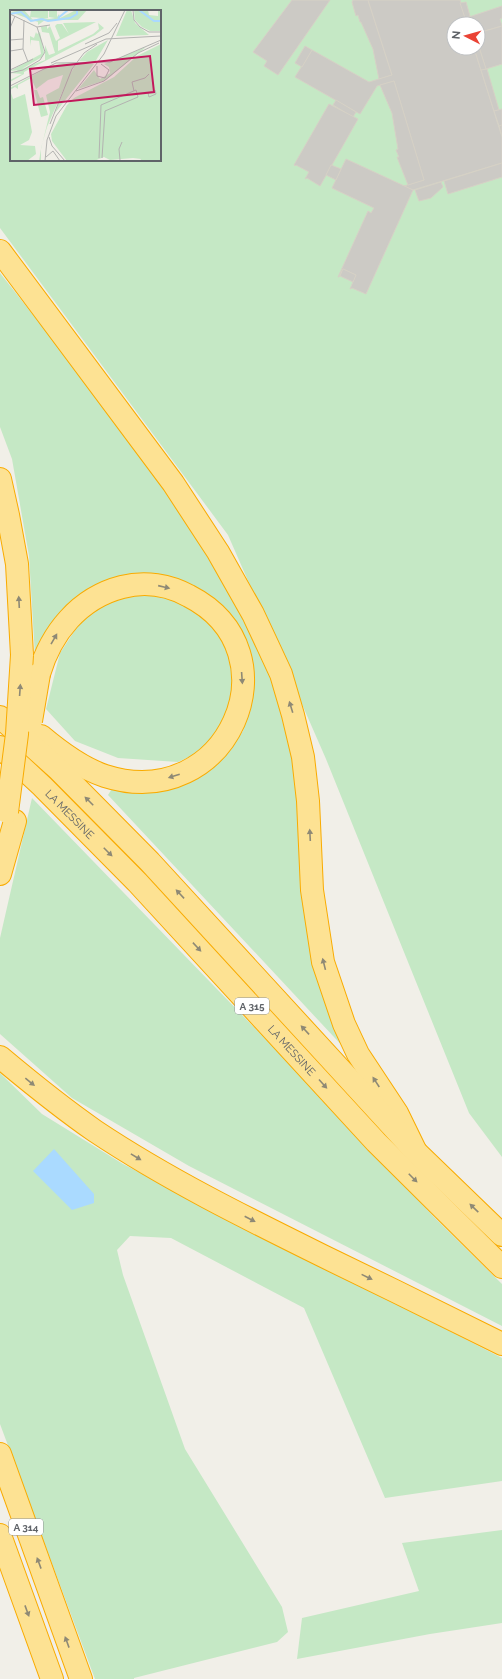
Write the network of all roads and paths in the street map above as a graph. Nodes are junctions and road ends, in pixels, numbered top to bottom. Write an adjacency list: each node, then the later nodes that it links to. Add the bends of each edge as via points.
1 (0, 251): 10 (highway, one-way to 1, via 397,1113 358,1054 334,996 324,962 312,890 303,758 280,674 253,614 218,552 173,483)
2 (0, 479): 6 (highway, one-way to 2, bridge, via 22,655 17,564)
3 (0, 705): 6 (highway, one-way to 3, bridge, via 34,694 47,652 63,625 91,599 113,589 143,583 183,593 196,599 219,618 236,644 241,660 243,695 226,740 202,763 176,776 160,780 125,780 91,770 60,751)
4 (0, 717): 10 (highway, LA MESSINE / A 315, one-way to 4, via 150,862 58,769)
5 (0, 747): 12 (highway, LA MESSINE / A 315, one-way to 12, via 137,882 376,1142)
6 (11, 816): 7 (highway); 8 (highway)
7 (0, 852)
8 (0, 874)
9 (0, 1057): 13 (highway, one-way to 13, via 30,1083 96,1131 190,1188)
10 (416, 1152): 11 (highway, LA MESSINE / A 315, one-way to 10)
11 (502, 1235)
12 (502, 1267)
13 (502, 1344)
14 (0, 1454): 17 (highway, A 314, one-way to 14)
15 (0, 1535): 16 (highway, A 314, one-way to 16)
16 (52, 1679)
17 (80, 1679)

